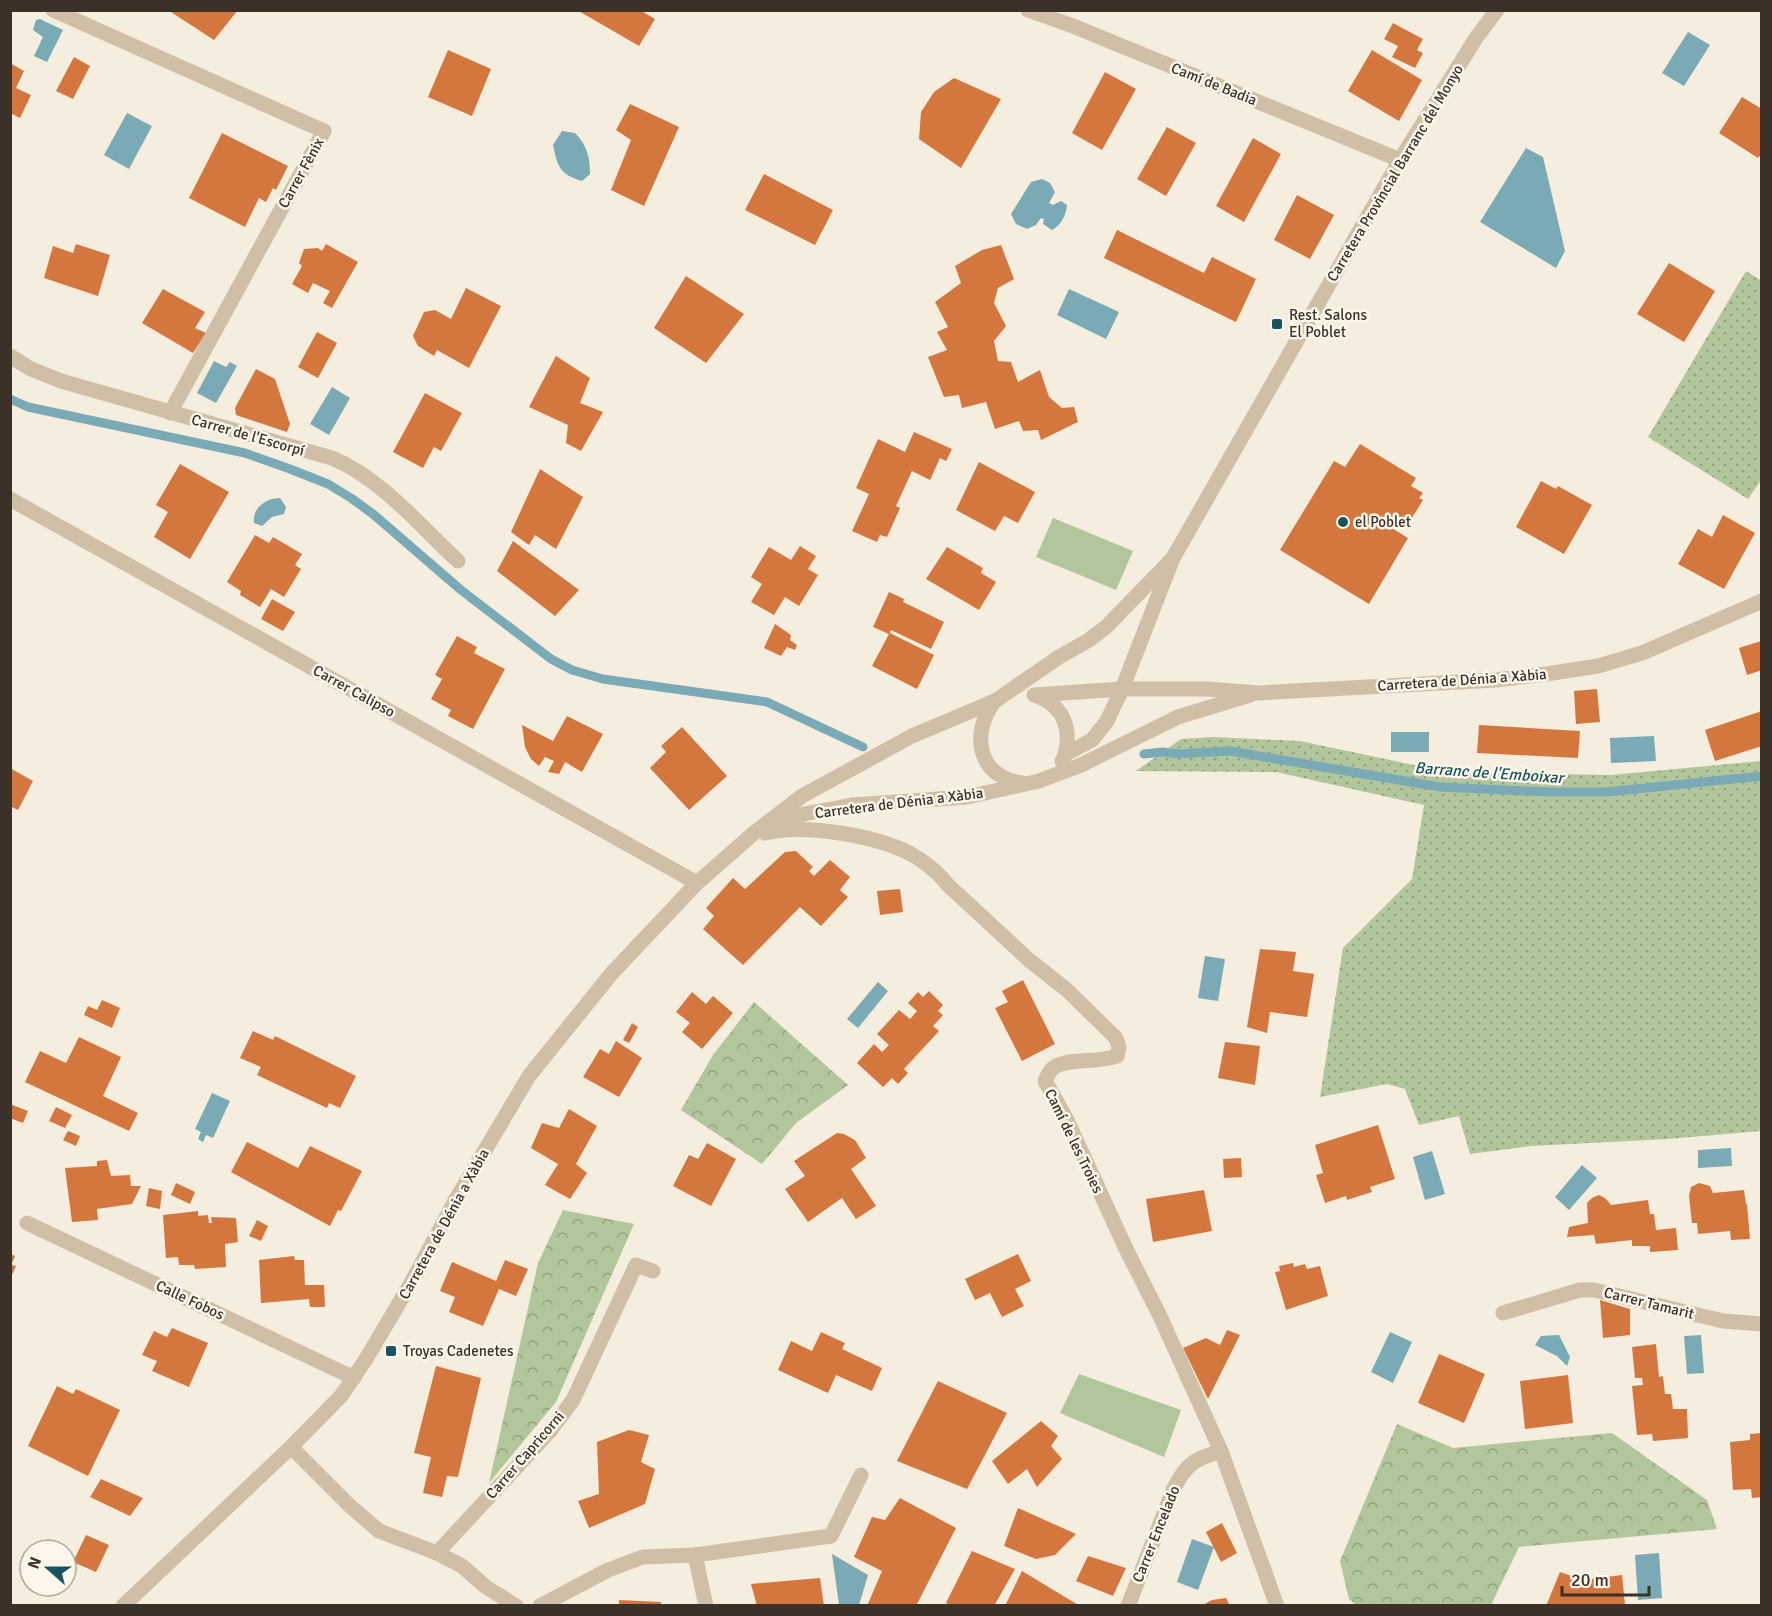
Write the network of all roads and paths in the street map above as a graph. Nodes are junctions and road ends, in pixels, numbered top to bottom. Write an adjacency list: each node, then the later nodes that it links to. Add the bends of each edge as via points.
1 (53, 10): 6 (street, Carrer Fènix, via 324,131)
2 (1028, 10): 4 (street, Camí de Badia)
3 (1497, 10): 4 (street, Carretera Provincial Barranc del Monyo)
4 (1400, 160): 8 (street, Carretera Provincial Barranc del Monyo)
5 (10, 356): 6 (street, Carrer de l'Escorpí, via 61,381)
6 (170, 413): 9 (street, Carrer de l'Escorpí, via 352,466)
7 (10, 499): 19 (street, Carrer Calipso)
8 (1173, 558): 11 (street, Carretera Provincial Barranc del Monyo); 14 (street, Carretera Provincial Barranc del Monyo, via 1106,627)
9 (458, 561)
10 (1761, 601): 12 (street, Carretera de Dénia a Xàbia, via 1642,653 1598,666 1496,680)
11 (1122, 689): 12 (street, Carretera de Dénia a Xàbia); 13 (street, Carretera de Dénia a Xàbia); 15 (street, Carretera Provincial Barranc del Monyo, via 1115,707 1092,740)
12 (1258, 693): 16 (street, Carretera de Dénia a Xàbia, via 1178,717)
13 (1034, 695): 14 (street, via 1007,695); 15 (street, via 1059,709 1068,735)
14 (995, 701): 17 (street, via 985,713 980,735 982,751 998,775 1011,782); 18 (street, Carretera de Dénia a Xàbia, via 912,736 802,796)
15 (1066, 754): 16 (street)
16 (1046, 779): 17 (street, Carretera de Dénia a Xàbia)
17 (1025, 783): 18 (street, Carretera de Dénia a Xàbia, via 967,797 854,805 804,814)
18 (749, 837): 19 (street, Carretera de Dénia a Xàbia); 26 (street, Camí de les Troies, via 802,829 880,843 917,857 1116,1038 1116,1056 1057,1065 1045,1081 1066,1118)
19 (697, 882): 24 (street, Carretera de Dénia a Xàbia, via 612,973 529,1076)
20 (27, 1223): 24 (street, Calle Fobos)
21 (653, 1271): 28 (street, Carrer Capricorni, via 636,1265 573,1400 550,1431)
22 (1503, 1313): 23 (street, Carrer Tamarit, via 1580,1290 1594,1290 1723,1321)
23 (1761, 1324)
24 (354, 1378): 25 (street, Carretera de Dénia a Xàbia)
25 (291, 1447): 28 (street, via 379,1531); 30 (street, Carretera de Dénia a Xàbia)
26 (1221, 1451): 34 (street, Carrer Encelado, via 1197,1458 1181,1474); 35 (street, Camí de les Troies)
27 (861, 1475): 29 (street, via 831,1536)
28 (437, 1552): 31 (street)
29 (695, 1555): 32 (street, via 643,1557 608,1570); 33 (street)
30 (123, 1605)
31 (516, 1605)
32 (540, 1605)
33 (706, 1605)
34 (1128, 1605)
35 (1277, 1605)

